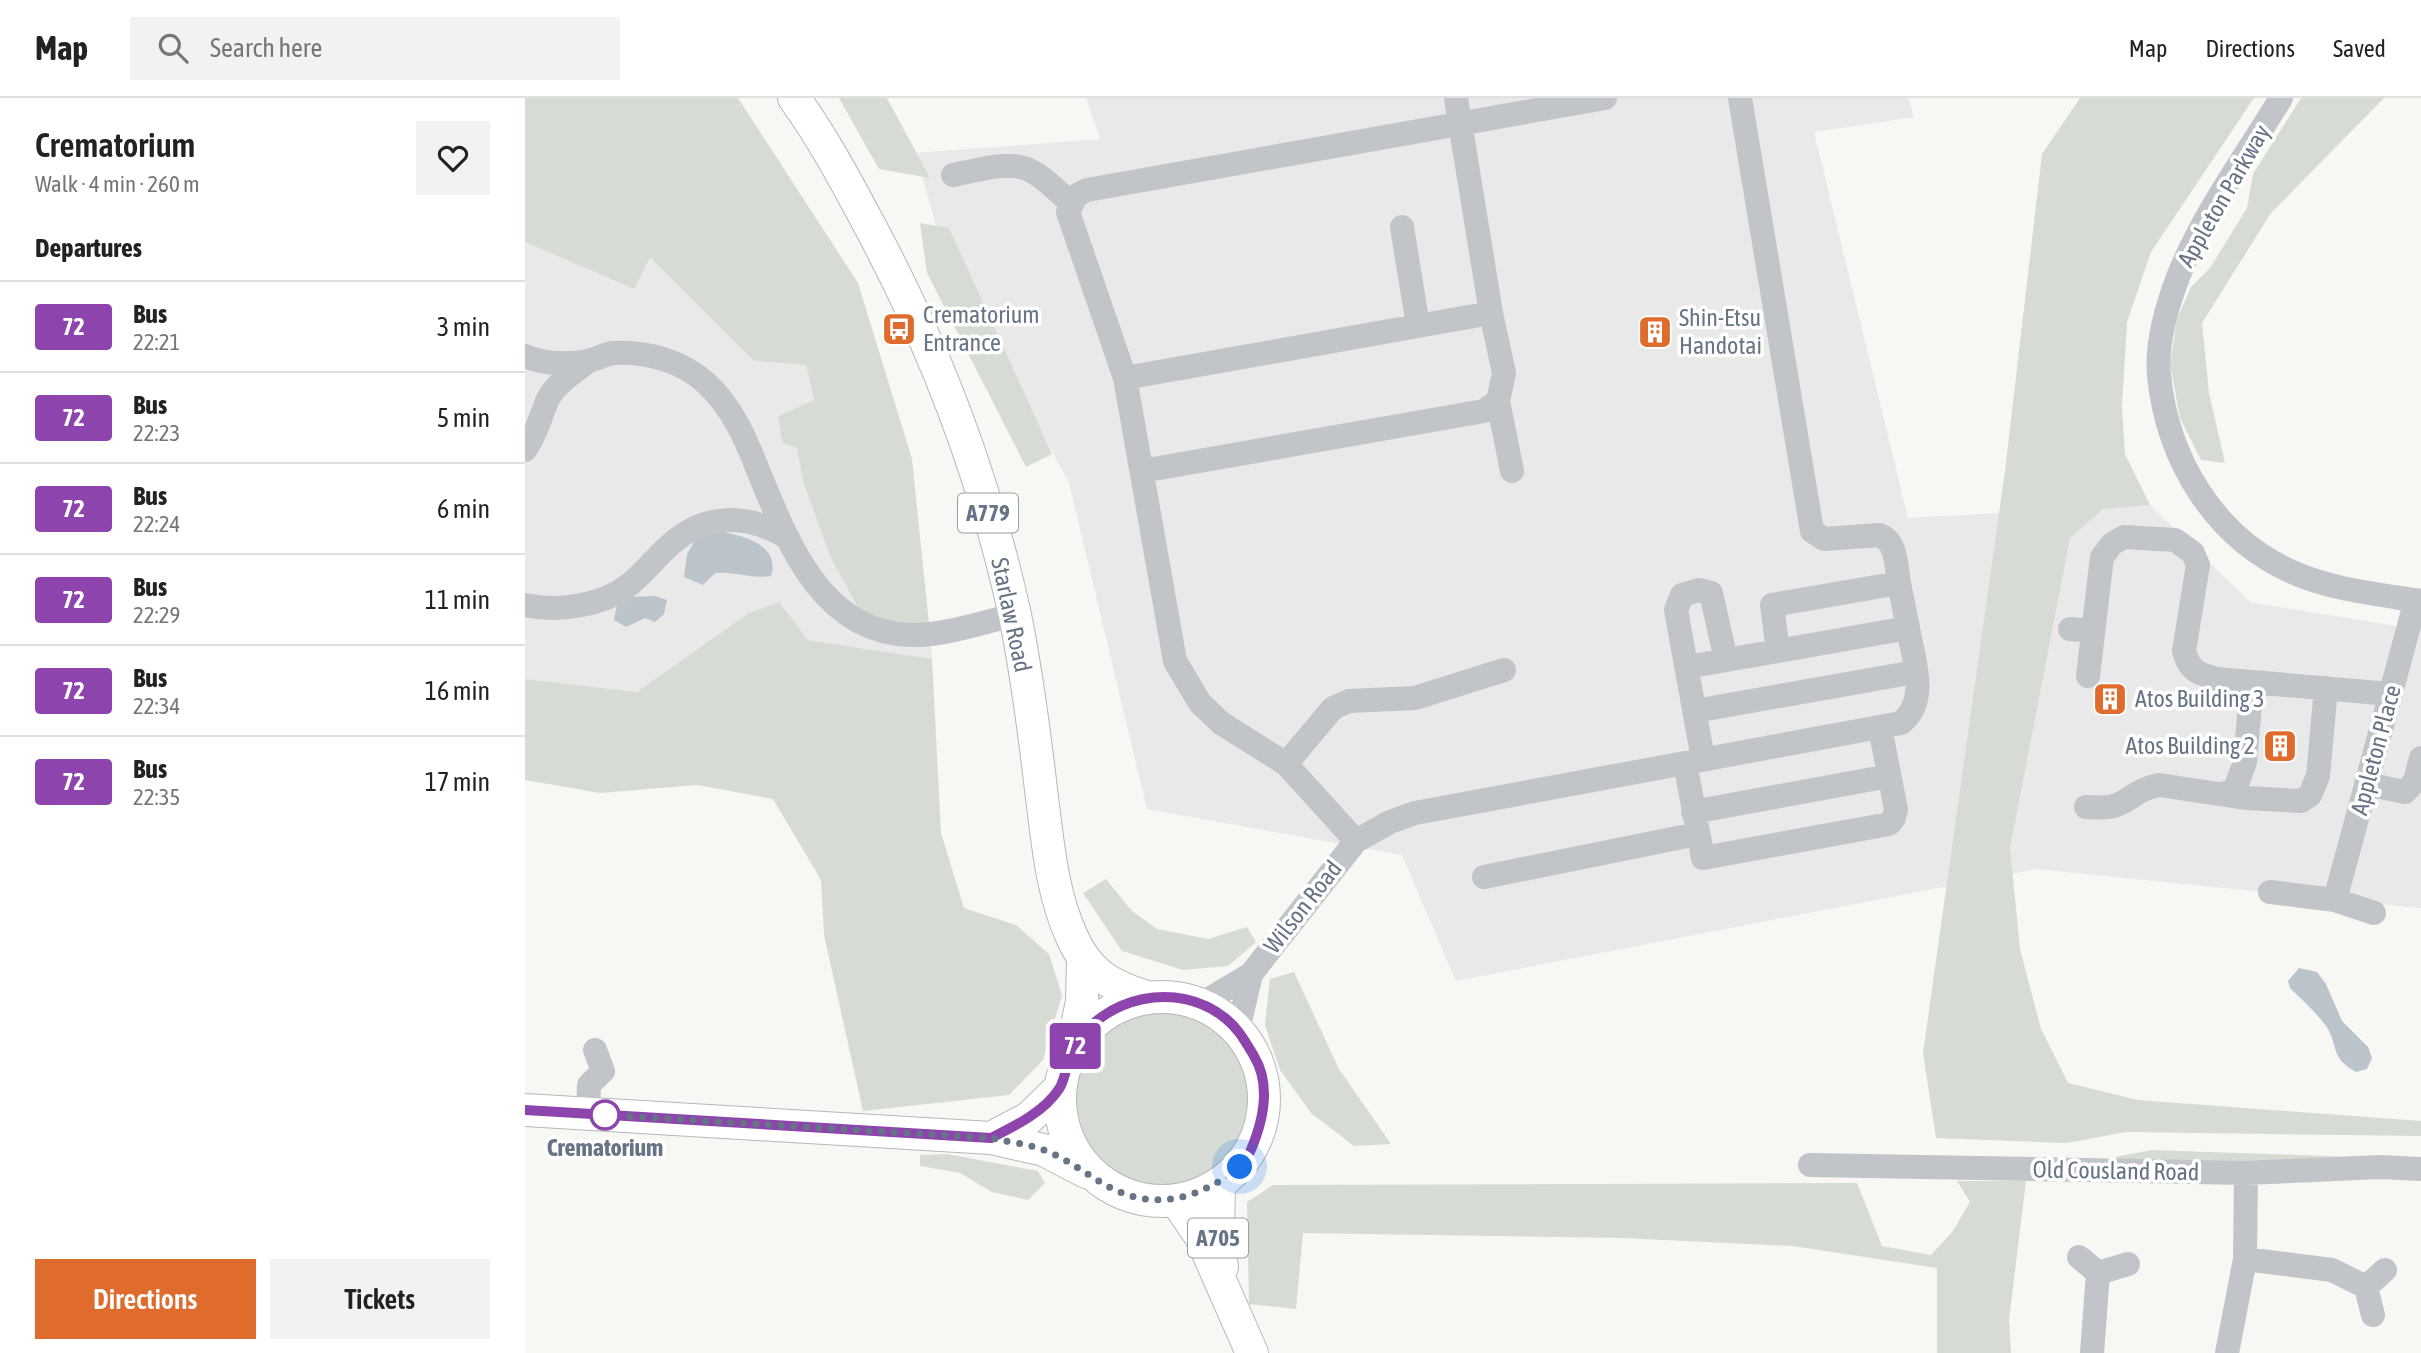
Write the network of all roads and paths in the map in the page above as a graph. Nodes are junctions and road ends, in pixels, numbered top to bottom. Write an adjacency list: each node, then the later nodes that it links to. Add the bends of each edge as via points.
1 (794, 98): 24 (main road, Starlaw Road / A779, via 837,164 940,370 977,470)
2 (1456, 98): 6 (street)
3 (1605, 98): 6 (street)
4 (1740, 98): 21 (street, via 1812,531 1824,539 1886,537 1892,544)
5 (2280, 98): 22 (street, Appleton Parkway, via 2196,238 2178,278 2165,323 2159,373 2167,415 2199,494 2221,523 2257,552 2304,577)
6 (1460, 123): 8 (street, via 1087,190); 10 (street)
7 (953, 175): 8 (street, via 1008,163 1028,167)
8 (1070, 204): 14 (street, via 1070,220)
9 (1402, 227): 11 (street)
10 (1491, 313): 11 (street); 16 (street, via 1504,373)
11 (1417, 326): 14 (street)
12 (526, 357): 13 (street, via 554,363); 15 (street)
13 (588, 361): 15 (street); 20 (street, via 640,353 668,360 706,383 736,419)
14 (1125, 378): 18 (street)
15 (548, 399): 17 (street, via 536,435)
16 (1498, 401): 18 (street, via 1484,411); 19 (street)
17 (525, 450)
18 (1142, 471): 39 (street, via 1170,639 1185,682 1221,723)
19 (1512, 471)
20 (785, 536): 23 (street, via 741,519 708,522 671,544 627,587 603,598 566,607); 24 (street, via 827,600 873,628 909,635)
21 (1899, 583): 25 (street); 26 (street, via 1772,606)
22 (2419, 600): 34 (street, Appleton Place)
23 (525, 605)
24 (1014, 615): 50 (main road, Starlaw Road / A779, via 1058,894)
25 (1908, 628): 26 (street); 30 (street)
26 (1778, 651): 27 (street)
27 (1726, 660): 28 (street); 28 (street, via 1714,600 1705,590 1692,591 1682,595 1676,610)
28 (1687, 667): 35 (street)
29 (1504, 670): 39 (street, via 1415,698 1349,701 1333,709)
30 (1915, 673): 35 (street); 36 (street, via 1918,695 1911,715 1901,723)
31 (2088, 676): 32 (street, via 2081,630 2102,557 2125,537 2175,540 2193,553 2198,565 2184,651 2187,662 2196,673)
32 (2252, 682): 33 (street); 42 (street, via 2245,762 2235,789)
33 (2326, 688): 34 (street); 42 (street, via 2318,776 2309,795 2292,802)
34 (2390, 694): 41 (street, Appleton Place)
35 (1695, 711): 38 (street)
36 (1880, 728): 38 (street); 40 (street)
37 (2421, 758): 41 (street, via 2415,781 2405,792)
38 (1694, 761): 44 (street); 45 (street, via 1415,813)
39 (1286, 764): 45 (street)
40 (1889, 776): 44 (street); 44 (street, via 1896,809 1889,824 1703,858)
41 (2367, 784): 48 (street, Appleton Place)
42 (2226, 793): 43 (street, via 2159,785 2146,788 2118,807)
43 (2086, 807)
44 (1695, 823): 46 (street)
45 (1356, 841): 51 (street, Wilson Road)
46 (1484, 877)
47 (2270, 892): 48 (street)
48 (2335, 900): 49 (street)
49 (2374, 913)
50 (1083, 961): 52 (main road, A779, via 1112,986); 55 (main road, A779, via 1082,1001)
51 (1251, 974): 53 (street, Wilson Road); 54 (street, Wilson Road)
52 (1146, 998): 53 (main road, A705, via 1175,997); 55 (main road, A705, via 1120,1004 1098,1019)
53 (1201, 1004): 54 (main road, A705)
54 (1238, 1030): 65 (main road, A705, via 1259,1064 1262,1124 1240,1167)
55 (1072, 1049): 57 (main road, A705)
56 (595, 1050): 59 (street, via 603,1070 589,1085)
57 (1060, 1088): 60 (main road, A705, via 1030,1118); 63 (main road, A705, via 1063,1127)
58 (525, 1110): 59 (main road, A705)
59 (588, 1114): 60 (main road, A705)
60 (991, 1138): 63 (main road, A705, via 1044,1150)
61 (1810, 1165): 64 (street, Old Cousland Road)
62 (2421, 1169): 64 (street, Old Cousland Road)
63 (1087, 1172): 66 (main road, A705, via 1115,1190 1145,1200)
64 (2246, 1173): 68 (street)
65 (1219, 1184): 66 (main road, A705); 73 (main road, A705, via 1218,1235)
66 (1176, 1200): 73 (main road, A705, via 1201,1237)
67 (2079, 1257): 71 (street)
68 (2245, 1259): 72 (street, via 2332,1270); 77 (street)
69 (2128, 1264): 71 (street)
70 (2385, 1270): 72 (street)
71 (2098, 1273): 76 (street)
72 (2366, 1287): 74 (street)
73 (1225, 1291): 75 (main road, A705)
74 (2373, 1315)
75 (1252, 1353)
76 (2092, 1353)
77 (2227, 1353)

